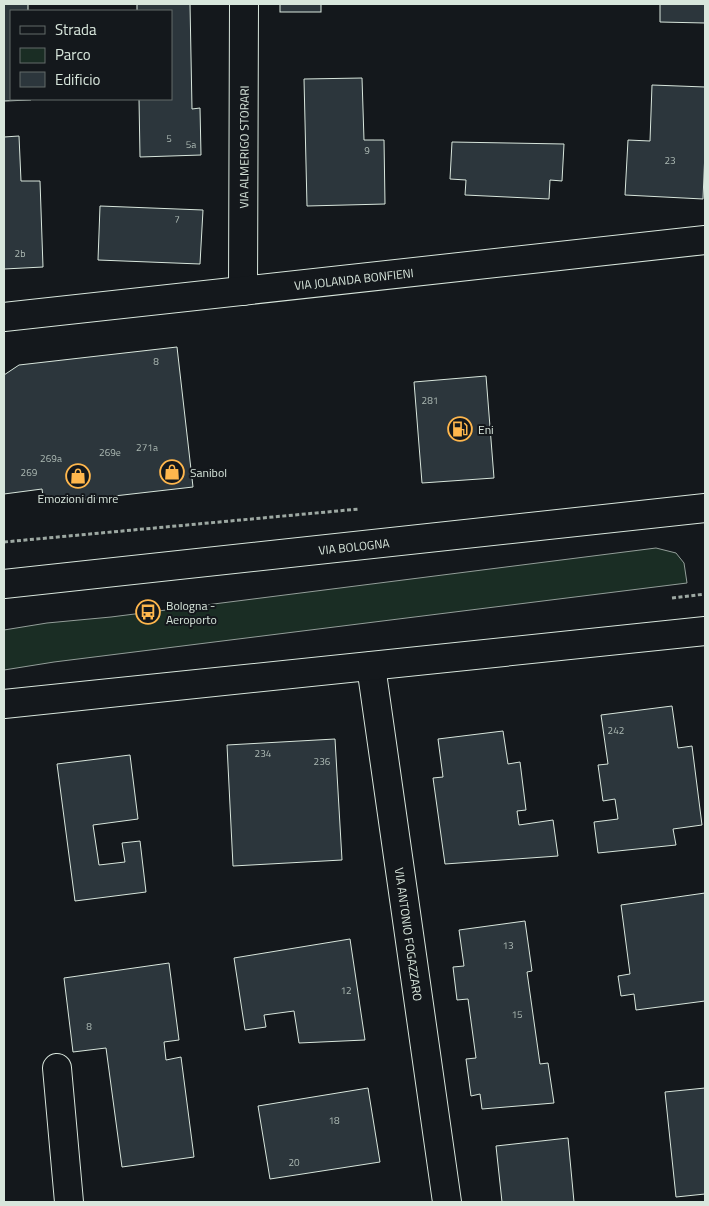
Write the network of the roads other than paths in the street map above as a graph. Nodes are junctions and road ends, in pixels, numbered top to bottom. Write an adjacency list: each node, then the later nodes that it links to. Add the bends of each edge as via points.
1 (244, 4): 3 (street, VIA ALMERIGO STORARI)
2 (705, 240): 3 (street, VIA JOLANDA BONFIENI)
3 (243, 291): 4 (street, VIA JOLANDA BONFIENI)
4 (4, 317)
5 (705, 508): 6 (street, VIA BOLOGNA)
6 (4, 584)
7 (705, 631): 8 (street)
8 (371, 666): 9 (street); 12 (street, VIA ANTONIO FOGAZZARO)
9 (4, 704)
10 (57, 1068): 11 (street)
11 (69, 1202)
12 (447, 1202)

